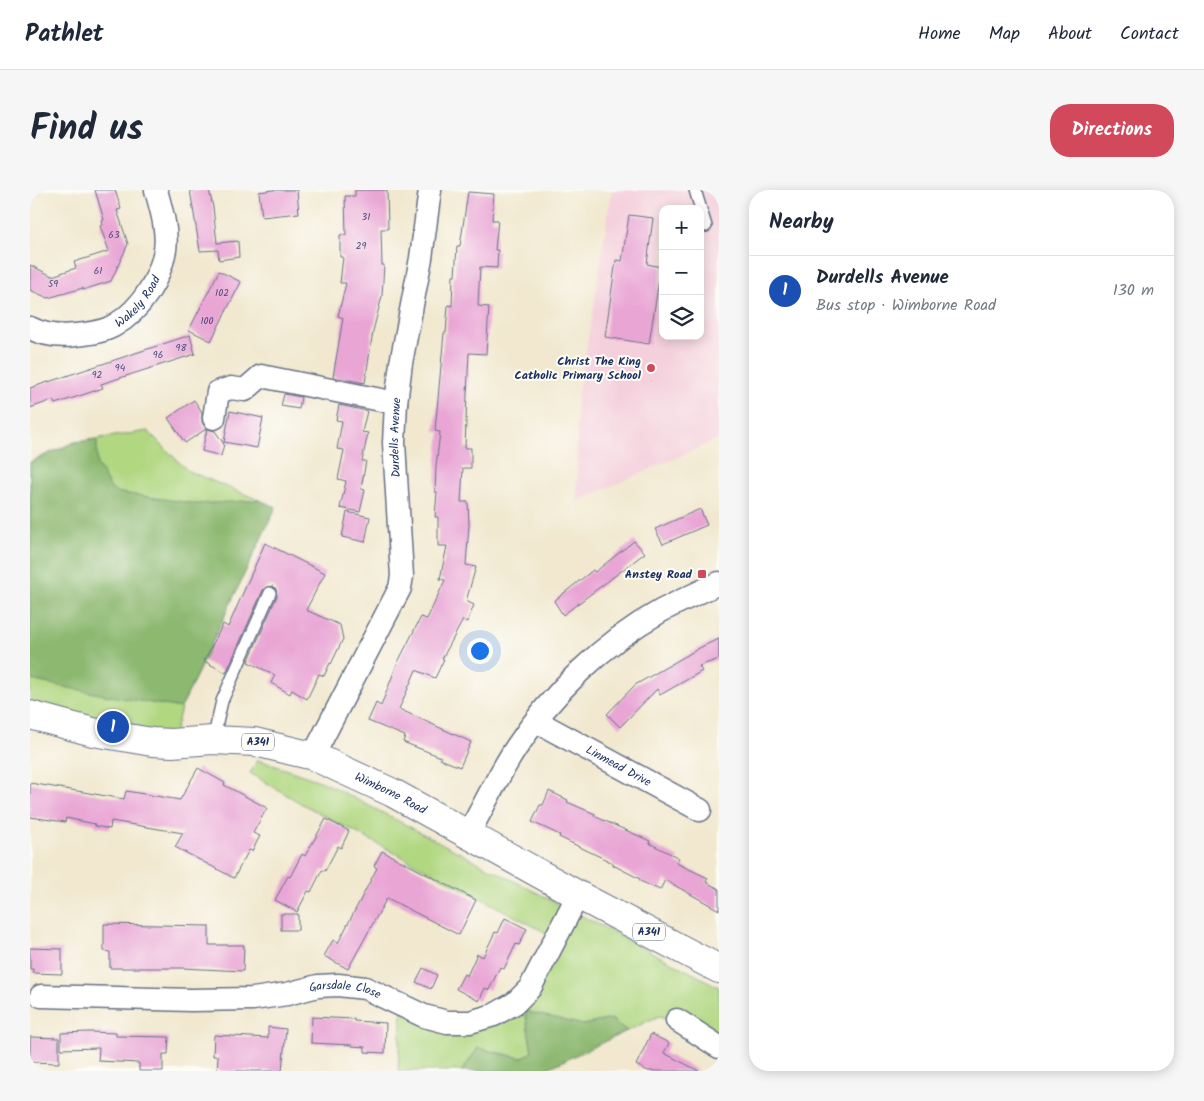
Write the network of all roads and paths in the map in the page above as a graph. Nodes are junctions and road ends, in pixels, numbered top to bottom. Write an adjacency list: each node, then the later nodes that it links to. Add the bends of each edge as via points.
1 (156, 190): 5 (street, Wakely Road, via 165,222 165,248 158,274 136,310 115,325 90,334)
2 (430, 190): 6 (street, Durdells Avenue)
3 (695, 190): 4 (lane)
4 (706, 226)
5 (32, 334)
6 (396, 404): 7 (street, via 261,376 245,390 231,388 218,392); 13 (street, Durdells Avenue, via 394,443 400,588)
7 (214, 418)
8 (719, 583): 11 (street, via 660,611 620,638 589,662)
9 (270, 594): 12 (lane, via 222,701)
10 (30, 714): 12 (main road, Wimborne Road / A341, via 93,732 152,742)
11 (536, 721): 14 (street, Linmead Drive); 15 (street, via 516,749)
12 (213, 740): 13 (main road, Wimborne Road / A341, via 255,742)
13 (313, 756): 15 (main road, Wimborne Road / A341, via 393,793)
14 (700, 810)
15 (468, 834): 16 (main road, Wimborne Road / A341)
16 (578, 895): 17 (main road, Wimborne Road / A341); 18 (street, Garsdale Close, via 530,988 494,1015 470,1022 447,1022 424,1016 365,988 338,985 253,999)
17 (719, 969)
18 (40, 996)
19 (677, 1020): 20 (street)
20 (719, 1046)

